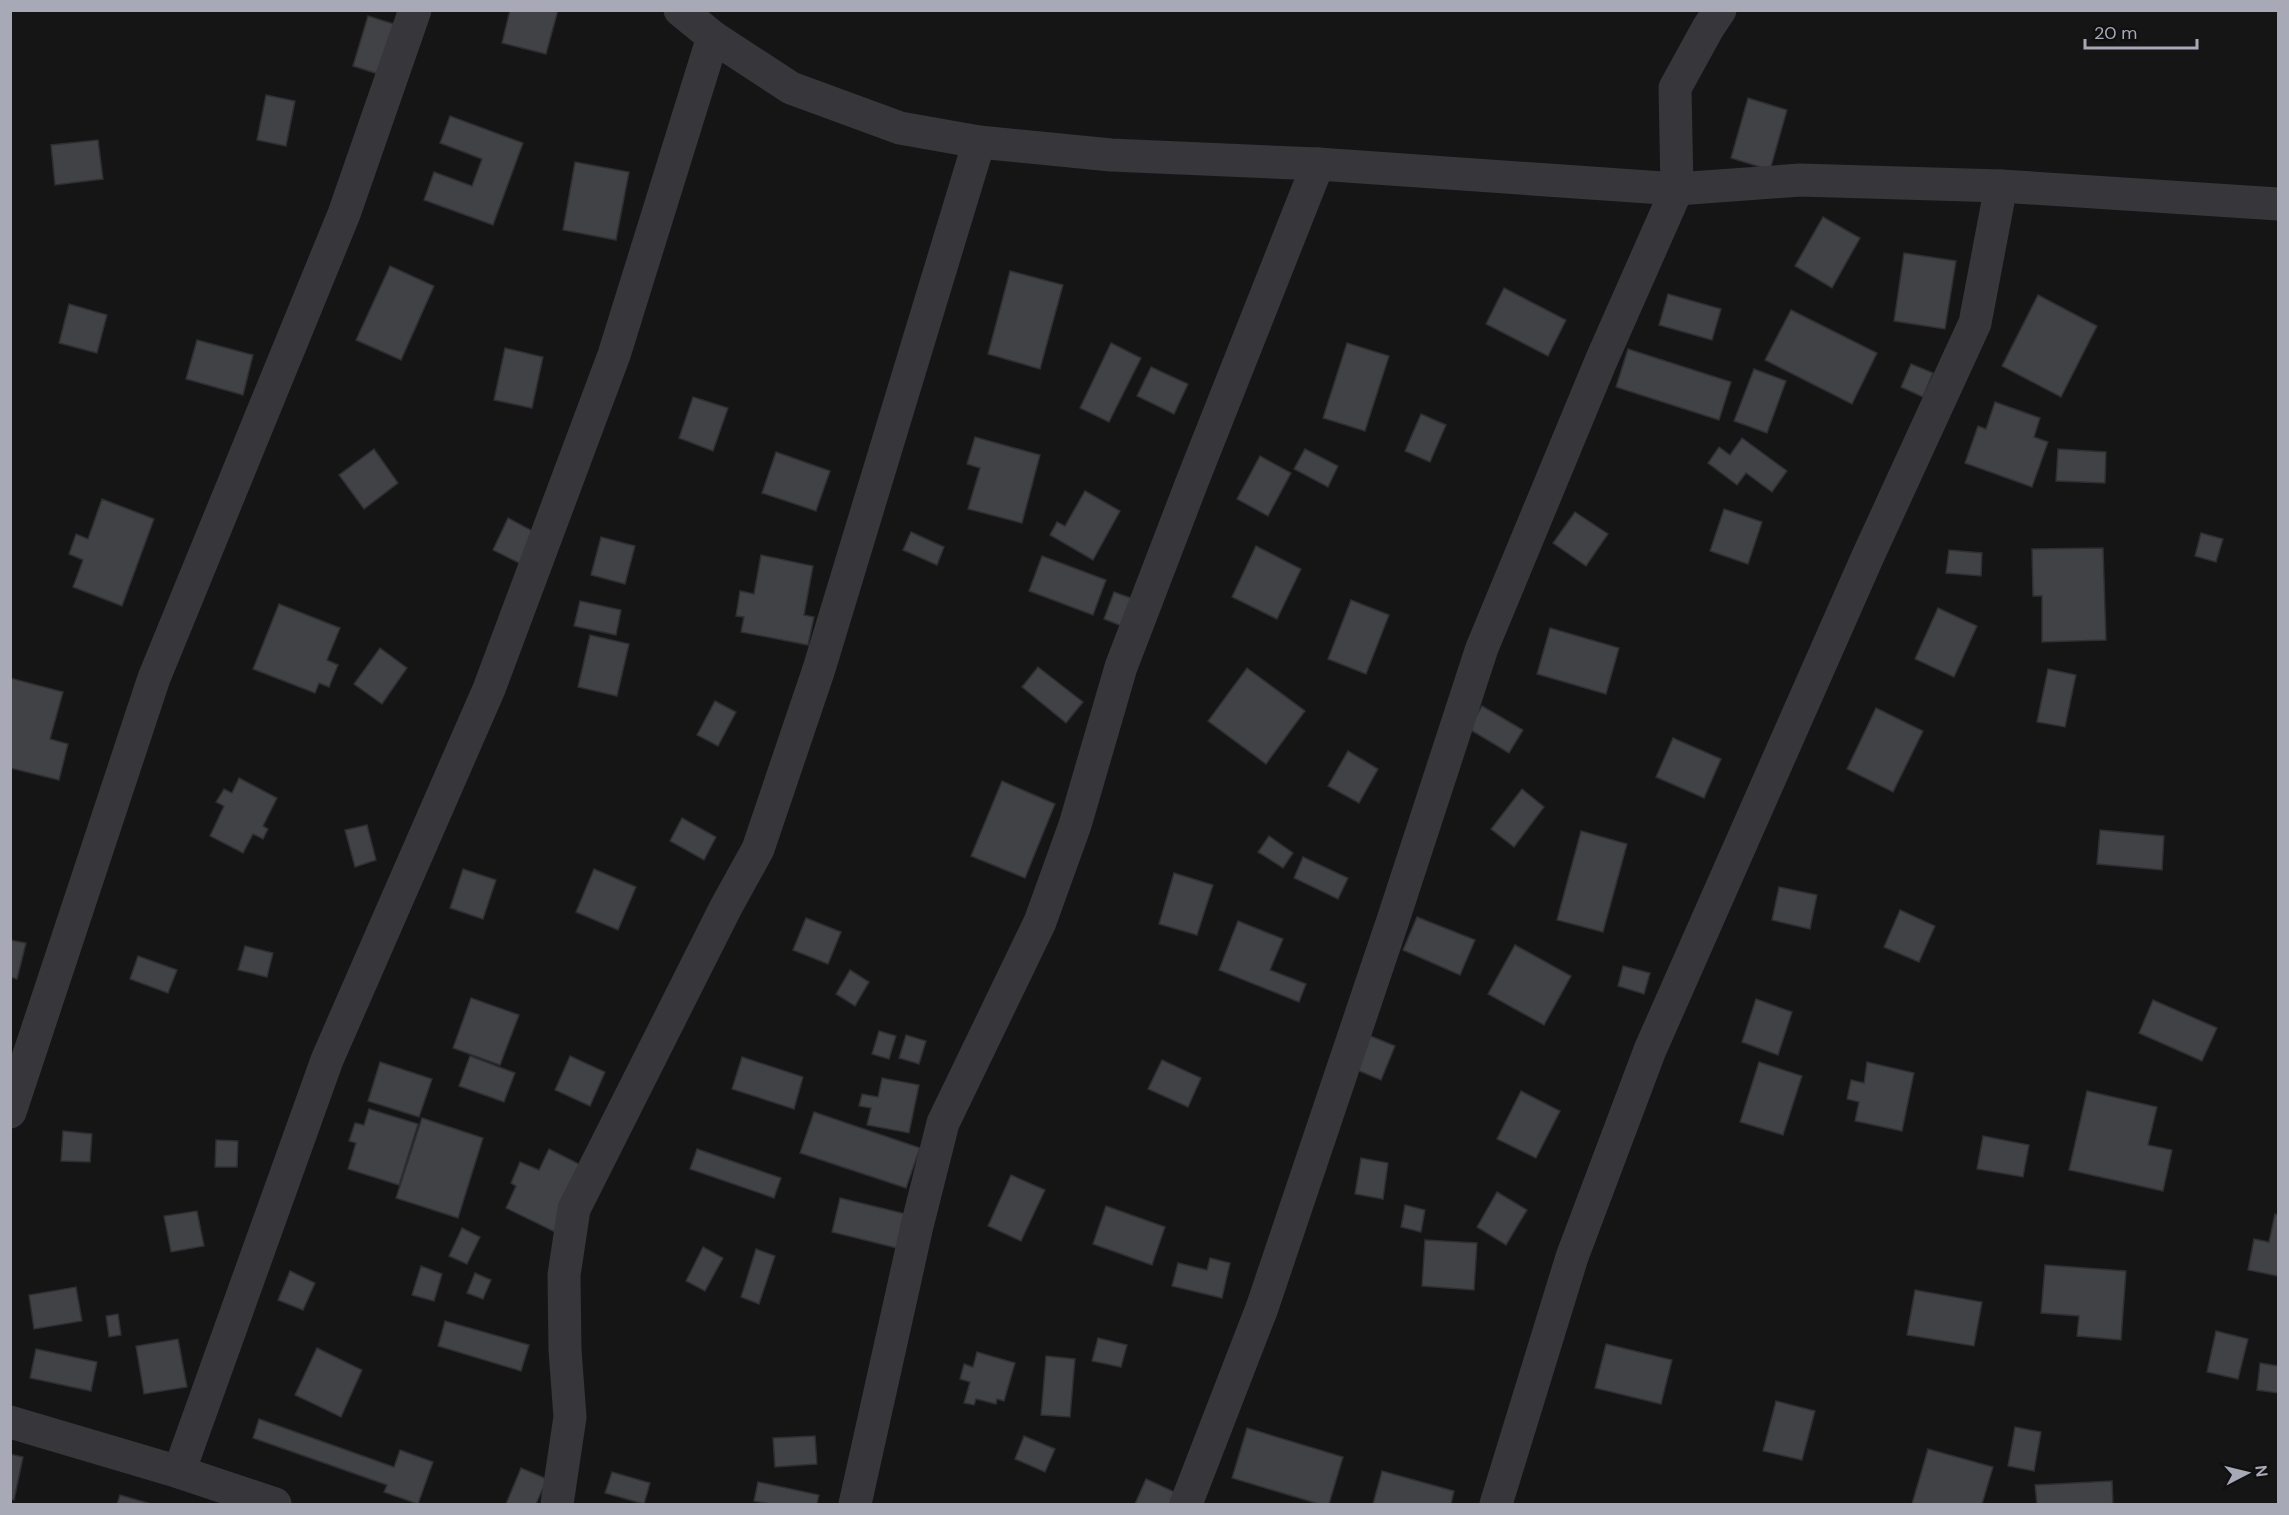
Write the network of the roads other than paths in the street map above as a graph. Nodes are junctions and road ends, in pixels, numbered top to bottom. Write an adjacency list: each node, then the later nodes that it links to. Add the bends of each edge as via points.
1 (415, 10): 10 (street, via 344,214 154,678)
2 (680, 10): 4 (street)
3 (1720, 10): 8 (street, via 1675,88)
4 (713, 37): 5 (street, via 791,88 900,128); 12 (street, via 609,366 489,689 327,1060)
5 (979, 142): 6 (street, via 1111,155); 14 (street, via 819,669 758,849 574,1209 564,1275 570,1417)
6 (1318, 164): 8 (street); 15 (street, via 1122,668 1075,825 1040,922 943,1123)
7 (2001, 186): 8 (street, via 1800,180); 9 (street); 17 (street, via 1975,323 1650,1050 1572,1257)
8 (1677, 189): 16 (street, via 1482,648 1262,1308)
9 (2278, 204)
10 (10, 1112)
11 (10, 1422): 12 (street)
12 (179, 1472): 13 (street)
13 (274, 1504)
14 (557, 1504)
15 (855, 1504)
16 (1186, 1504)
17 (1496, 1504)

